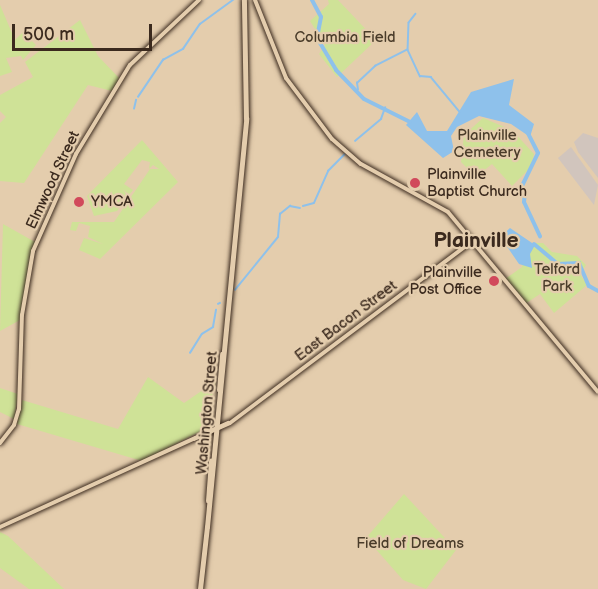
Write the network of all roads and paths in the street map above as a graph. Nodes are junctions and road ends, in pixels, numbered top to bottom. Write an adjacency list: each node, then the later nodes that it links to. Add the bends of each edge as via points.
1 (199, 0): 7 (main road, Elmwood Street, via 130,65 76,154 30,262 17,417)
2 (243, 0): 6 (main road, Washington Street, via 247,104)
3 (255, 0): 4 (main road, via 282,72 350,156 444,209)
4 (472, 241): 5 (main road); 6 (main road, East Bacon Street)
5 (598, 392)
6 (216, 430): 8 (main road, East Bacon Street); 9 (main road, Washington Street)
7 (0, 443)
8 (1, 526)
9 (200, 589)

